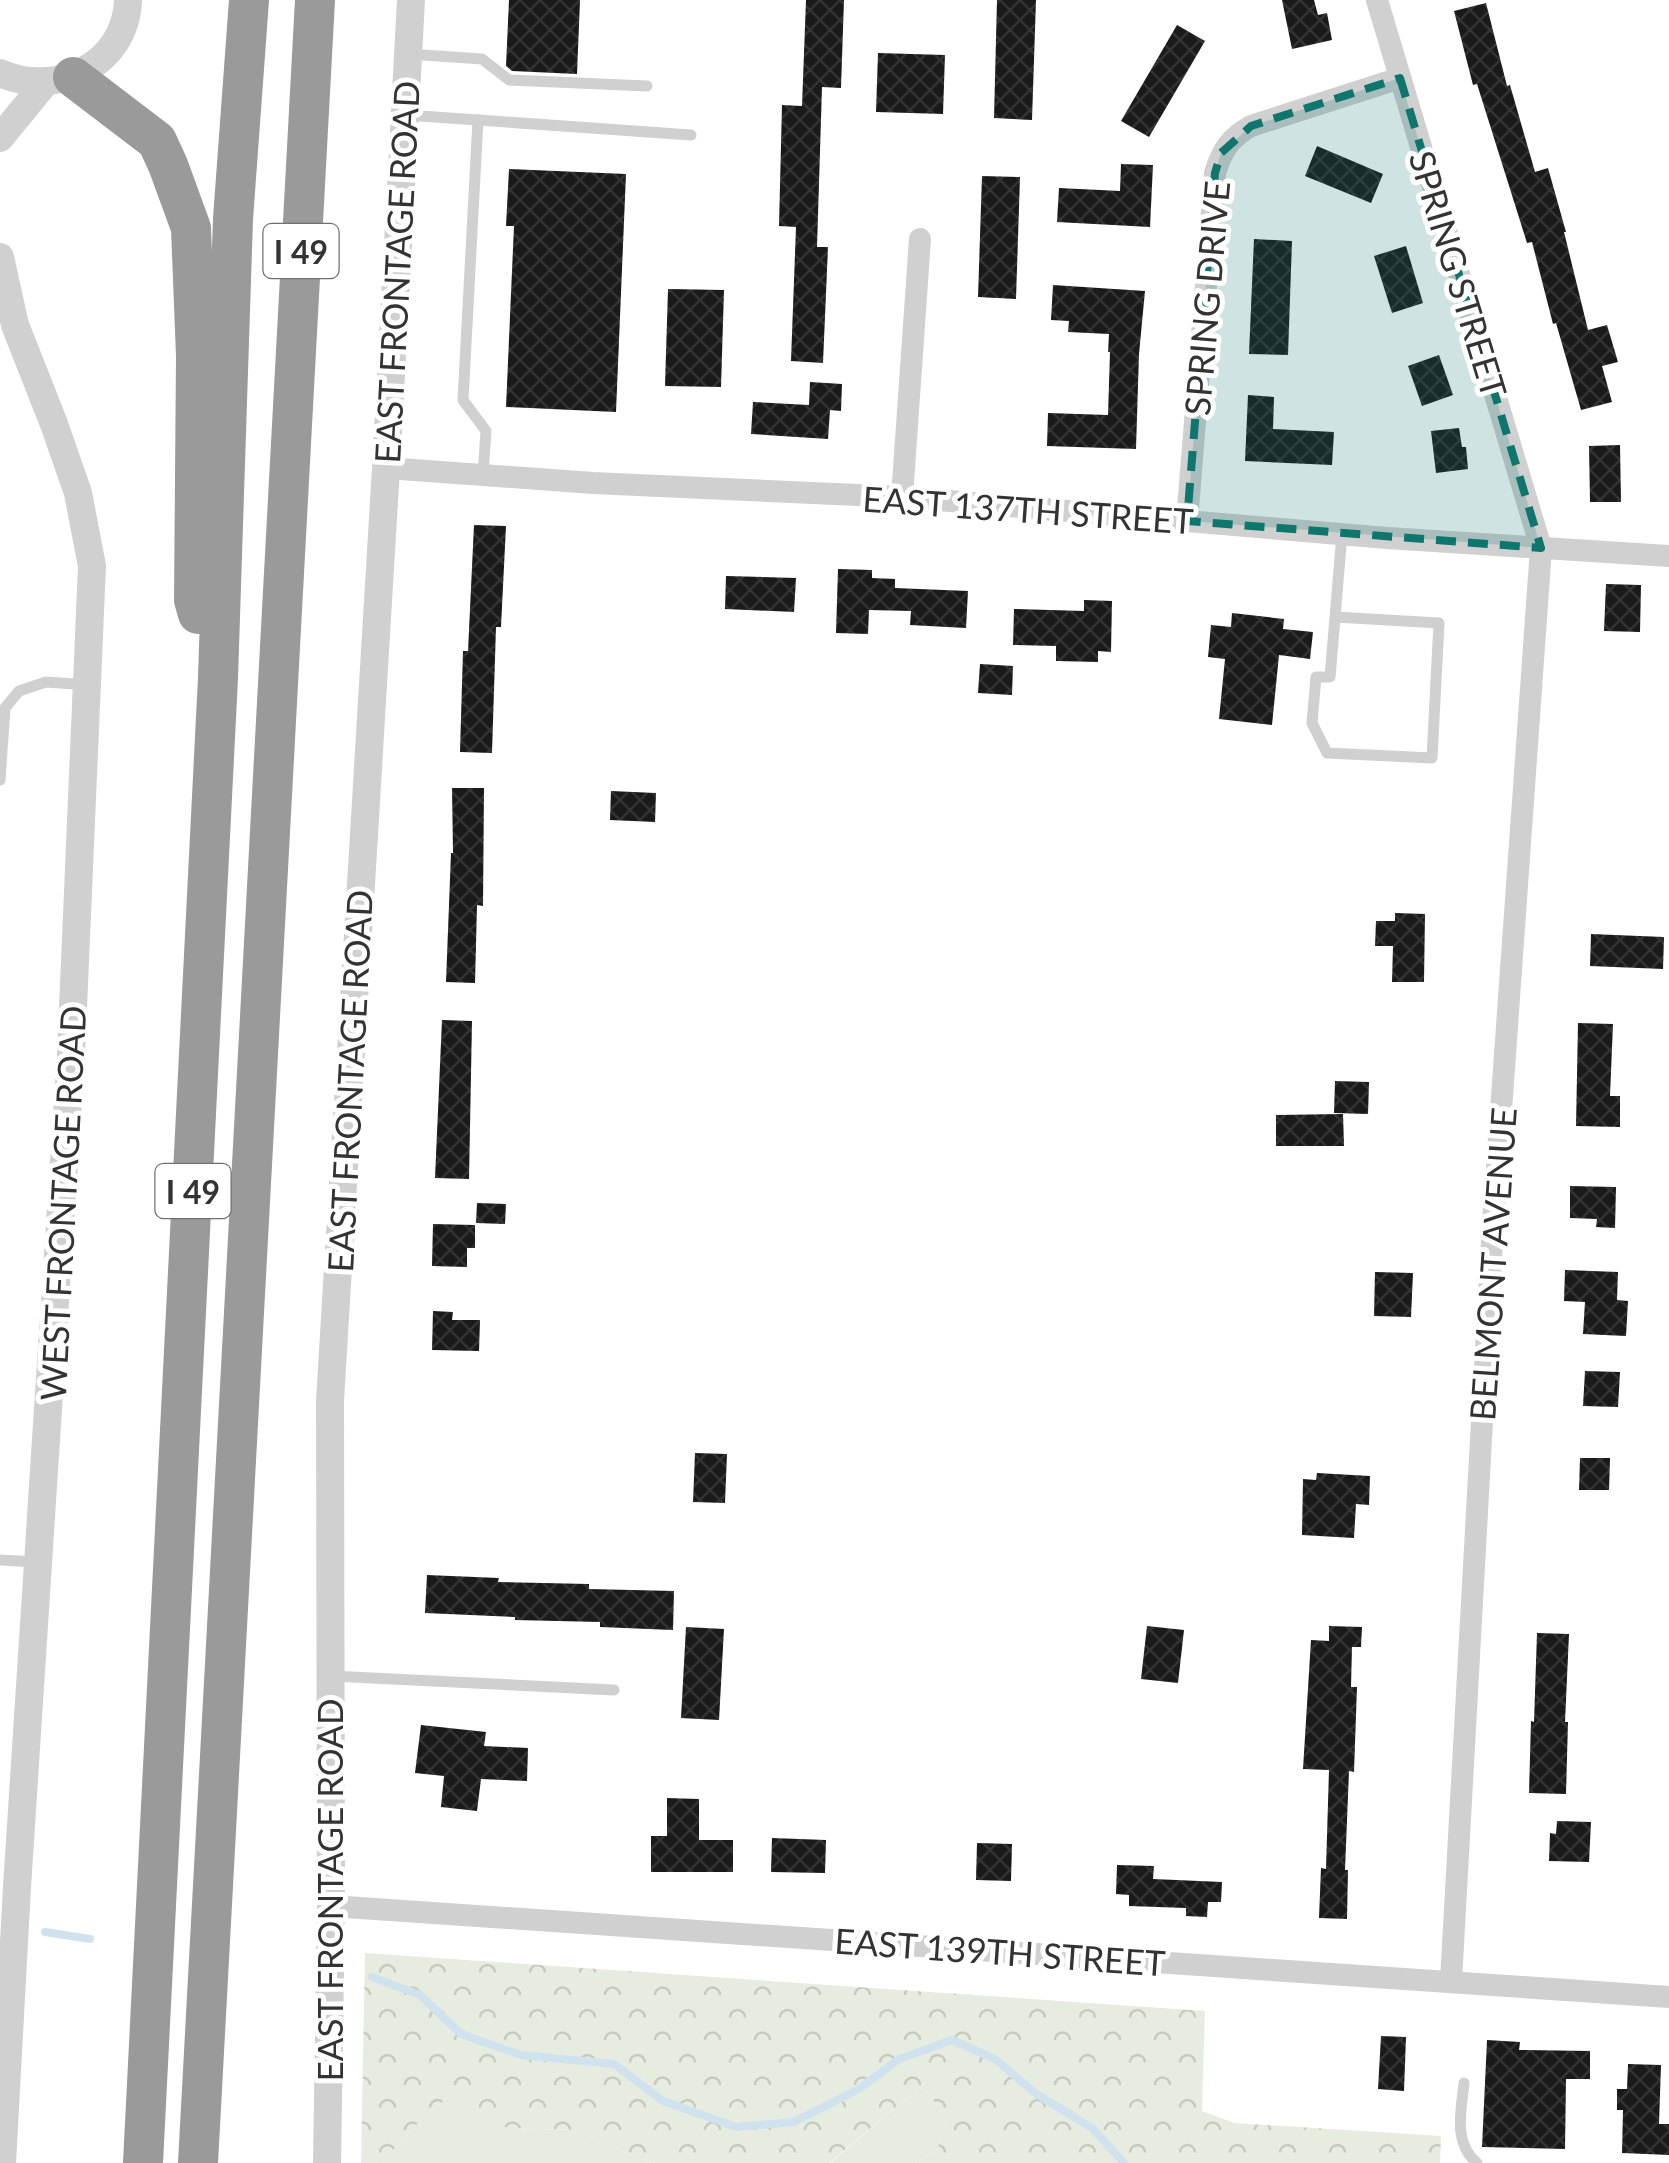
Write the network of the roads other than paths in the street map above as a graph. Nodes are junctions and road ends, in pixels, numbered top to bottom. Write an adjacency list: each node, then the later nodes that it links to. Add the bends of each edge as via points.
1 (128, 0): 9 (street, via 117,39 98,62)
2 (249, 0): 25 (highway, I 49, via 233,219)
3 (315, 0): 39 (highway, I 49)
4 (411, 0): 6 (street, EAST FRONTAGE ROAD)
5 (1378, 0): 8 (street, SPRING STREET)
6 (408, 54): 10 (lane, via 482,60 509,80); 11 (street, EAST FRONTAGE ROAD)
7 (0, 73): 9 (street, via 16,80)
8 (1400, 78): 20 (street, SPRING DRIVE, via 1251,126 1221,153); 22 (street, SPRING STREET)
9 (59, 80): 14 (street); 25 (highway, via 157,140 191,228 194,600)
10 (647, 86)
11 (405, 115): 12 (lane); 17 (street, EAST FRONTAGE ROAD)
12 (478, 120): 13 (lane); 18 (lane, via 463,400 486,430)
13 (691, 135)
14 (0, 138)
15 (920, 239): 19 (street)
16 (0, 258): 26 (street, WEST FRONTAGE ROAD, via 15,325 78,493 92,566)
17 (386, 468): 18 (street, EAST 137TH STREET); 30 (street, EAST FRONTAGE ROAD, via 330,1402)
18 (483, 475): 19 (street, EAST 137TH STREET)
19 (902, 497): 20 (street, EAST 137TH STREET)
20 (1187, 521): 21 (street, EAST 137TH STREET)
21 (1342, 534): 22 (street, EAST 137TH STREET); 24 (lane)
22 (1541, 548): 23 (street, EAST 137TH STREET); 34 (street, BELMONT AVENUE, via 1493,1223)
23 (1669, 556)
24 (1336, 617): 24 (lane, via 1330,677 1316,677 1312,722 1328,754 1432,758 1439,623)
25 (218, 678): 38 (highway, I 49)
26 (88, 686): 27 (lane, via 46,682 19,691 5,708); 29 (street, WEST FRONTAGE ROAD)
27 (0, 780)
28 (0, 1560): 29 (lane)
29 (40, 1563): 32 (street, WEST FRONTAGE ROAD)
30 (331, 1676): 31 (lane); 33 (street, EAST FRONTAGE ROAD)
31 (614, 1690)
32 (9, 1887): 37 (street, WEST FRONTAGE ROAD)
33 (331, 1906): 34 (street, EAST 139TH STREET); 40 (street, EAST FRONTAGE ROAD)
34 (1451, 1982): 35 (street, EAST 139TH STREET)
35 (1669, 1996)
36 (1464, 2084): 41 (lane, via 1460,2129 1466,2154)
37 (2, 2163)
38 (143, 2163)
39 (198, 2163)
40 (326, 2163)
41 (1477, 2163)

